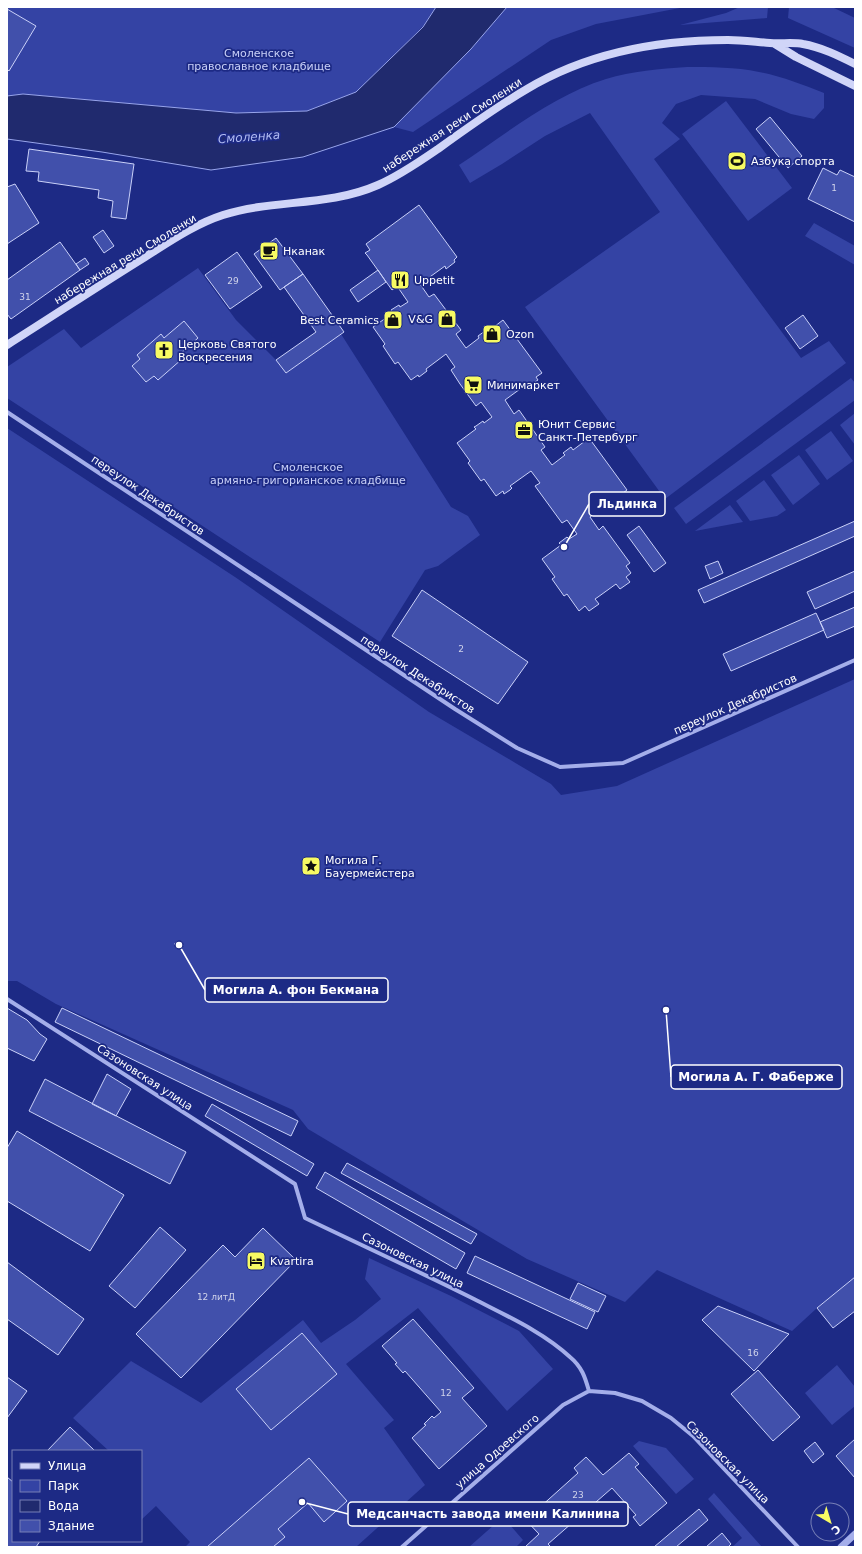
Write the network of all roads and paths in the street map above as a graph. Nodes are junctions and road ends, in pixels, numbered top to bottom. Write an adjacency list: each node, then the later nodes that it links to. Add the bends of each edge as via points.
1 (774, 43): 2 (main road, набережная реки Смоленки, via 802,43 832,52); 3 (main road, via 796,57); 4 (main road, набережная реки Смоленки, via 688,41 601,56 565,70 502,104 379,185 330,200 243,210 196,226)
2 (855, 64)
3 (855, 86)
4 (7, 345)
5 (7, 412): 6 (street, переулок Декабристов, via 455,709 517,748 560,767 623,763)
6 (855, 660)
7 (7, 999): 8 (street, Сазоновская улица, via 295,1184 305,1218 454,1289 526,1326 551,1342 571,1358 585,1375)
8 (589, 1391): 10 (street, улица Одоевского, via 563,1405); 11 (street, Сазоновская улица, via 615,1393 642,1401 671,1418 693,1436)
9 (855, 1534): 12 (street)
10 (402, 1547)
11 (798, 1547)
12 (841, 1547)

